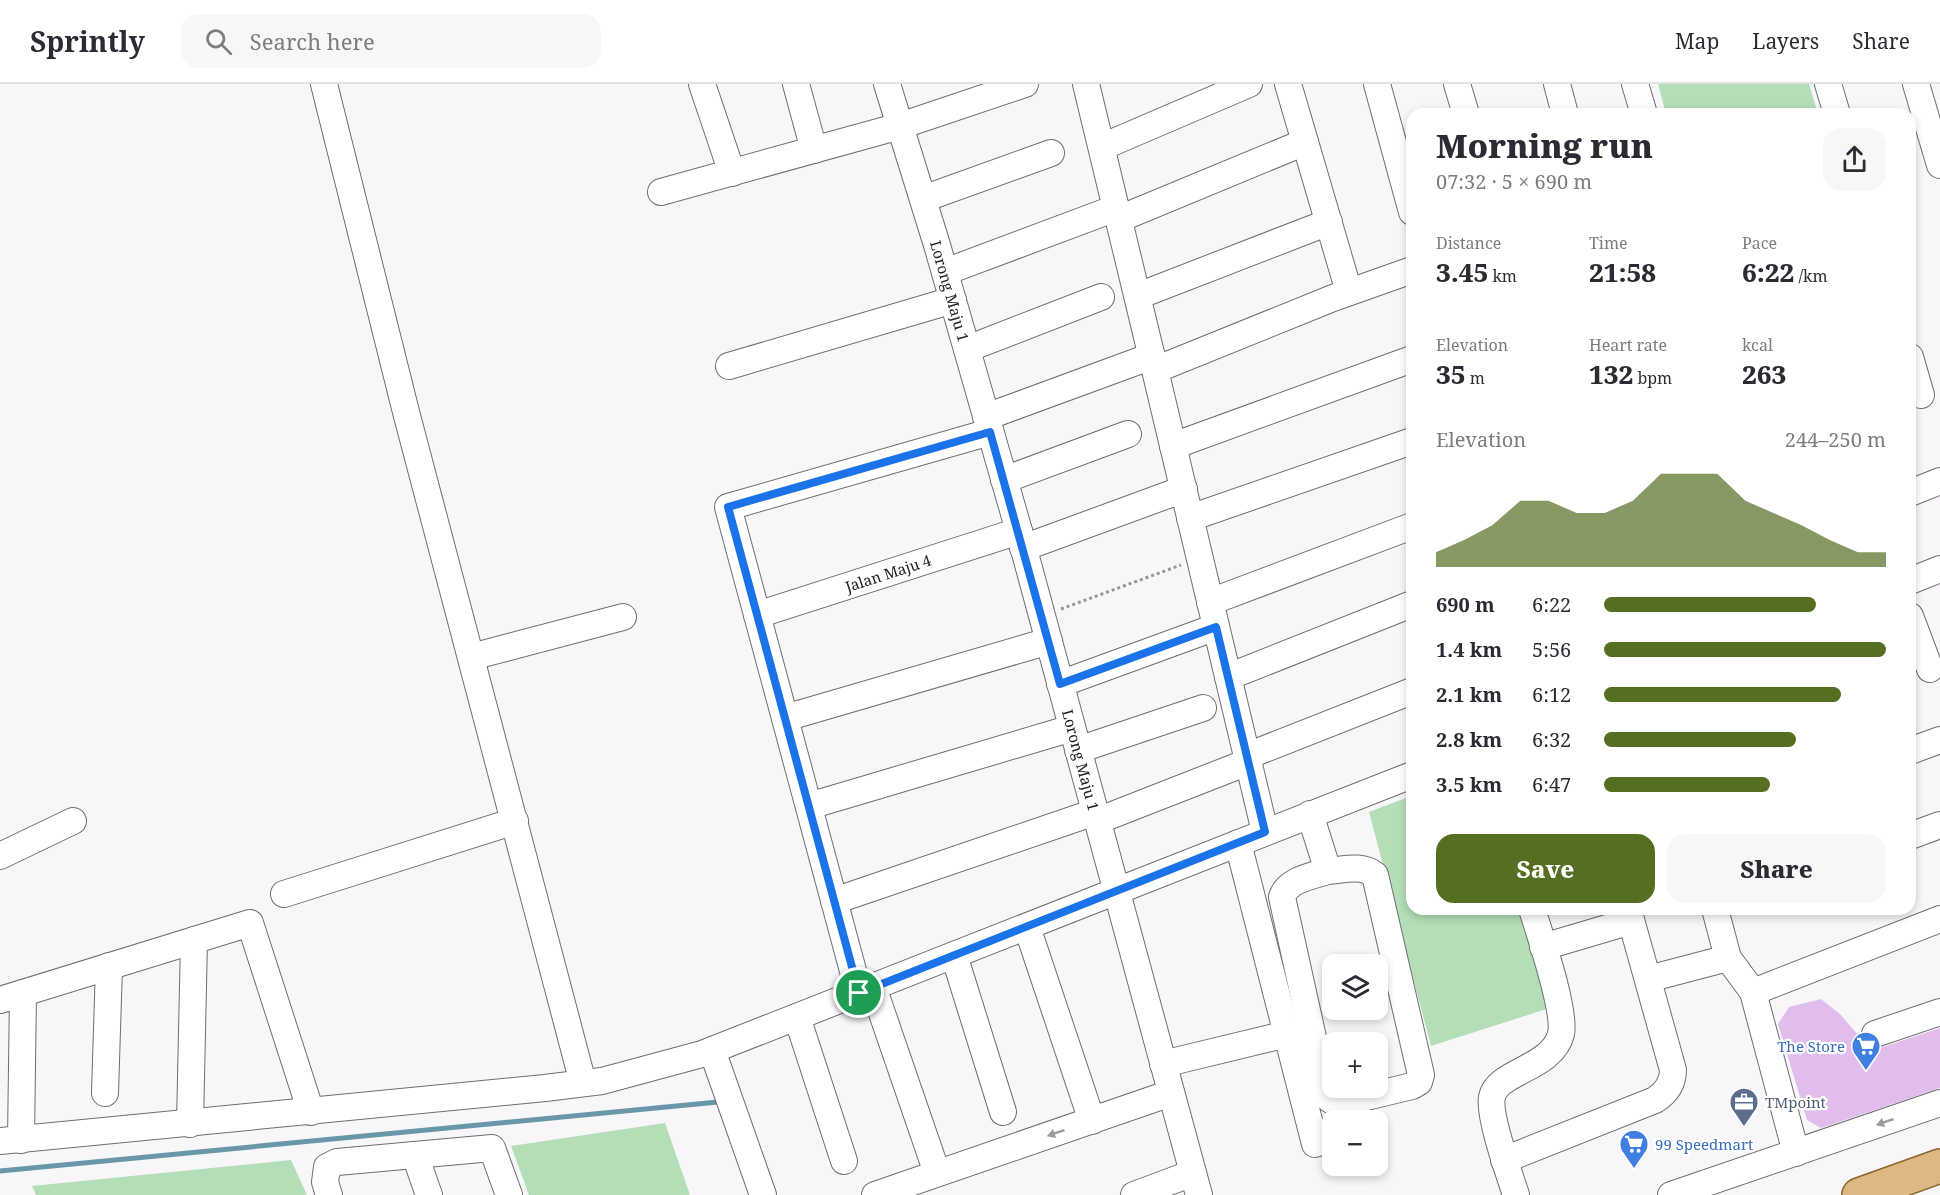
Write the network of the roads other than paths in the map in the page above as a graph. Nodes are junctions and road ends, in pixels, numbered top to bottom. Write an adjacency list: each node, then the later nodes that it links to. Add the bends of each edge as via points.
1 (324, 84): 64 (street)
2 (702, 84): 26 (street)
3 (796, 84): 23 (street)
4 (886, 84): 20 (street, Lorong Maju 1)
5 (1025, 84): 20 (street)
6 (1086, 84): 22 (street)
7 (1249, 84): 22 (street)
8 (1288, 84): 21 (street)
9 (1377, 84): 27 (street)
10 (1457, 84): 15 (street)
11 (1557, 84): 16 (street)
12 (1635, 84): 17 (street)
13 (1828, 84): 18 (street)
14 (1916, 84): 19 (street)
15 (1464, 108)
16 (1563, 108)
17 (1642, 108)
18 (1835, 108)
19 (1926, 124): 25 (street)
20 (900, 126): 23 (street); 29 (street, Lorong Maju 1)
21 (1305, 142): 30 (street); 31 (street)
22 (1102, 147): 30 (street)
23 (814, 150): 26 (street)
24 (1052, 153): 29 (street)
25 (1940, 165)
26 (732, 173): 28 (street)
27 (1406, 190)
28 (661, 192)
29 (923, 199): 32 (street, Lorong Maju 1)
30 (1118, 214): 32 (street); 35 (street)
31 (1329, 222): 34 (street); 35 (street)
32 (945, 272): 37 (street, Lorong Maju 1)
33 (1406, 272): 34 (street)
34 (1349, 292): 40 (street)
35 (1138, 296): 40 (street)
36 (1101, 297): 38 (street)
37 (953, 300): 38 (street, Lorong Maju 1); 41 (street)
38 (967, 349): 44 (street, Lorong Maju 1)
39 (1406, 361): 47 (street)
40 (1154, 363): 44 (street); 47 (street)
41 (729, 366)
42 (1916, 374): 43 (street)
43 (1923, 394)
44 (988, 424): 48 (street, Lorong Maju 1); 59 (street, via 728,507)
45 (1128, 434): 48 (street)
46 (1406, 443): 52 (street)
47 (1173, 446): 50 (street)
48 (1004, 480): 54 (street, Lorong Maju 1)
49 (1940, 481): 51 (street)
50 (1184, 489): 52 (street); 54 (street, Jalan Maju 4)
51 (1916, 491)
52 (1190, 518): 57 (street)
53 (1406, 528): 57 (street)
54 (1021, 539): 59 (street, Jalan Maju 4); 63 (street, Lorong Maju 1)
55 (1940, 569): 56 (street)
56 (1916, 579)
57 (1210, 602): 61 (street)
58 (1406, 606): 66 (street)
59 (757, 615): 70 (street)
60 (622, 617): 64 (street)
61 (1216, 627): 66 (street); 67 (street)
62 (1916, 636): 65 (street)
63 (1048, 641): 67 (street, Lorong Maju 1); 70 (street)
64 (471, 657): 80 (street)
65 (1926, 670)
66 (1228, 677): 74 (street)
67 (1060, 684): 71 (street, Lorong Maju 1)
68 (1406, 693): 74 (street)
69 (1203, 708): 71 (street)
70 (785, 718): 76 (street)
71 (1075, 739): 76 (street); 78 (street, Lorong Maju 1)
72 (1940, 740): 73 (street)
73 (1916, 749)
74 (1248, 759): 78 (street); 82 (street)
75 (1406, 777): 77 (street)
76 (809, 806): 89 (street)
77 (1310, 814): 82 (street); 86 (street)
78 (1096, 816): 87 (street, Lorong Maju 1); 89 (street)
79 (73, 821): 85 (street)
80 (515, 821): 88 (street); 110 (street)
81 (1940, 825): 83 (street)
82 (1265, 832): 84 (street)
83 (1916, 834)
84 (1238, 843): 87 (street); 106 (street)
85 (0, 856)
86 (1328, 871): 86 (street, via 1293,883 1281,897 1324,1092 1337,1104 1412,1086 1421,1075 1375,875 1360,868)
87 (1116, 891): 94 (street); 109 (street, Lorong Maju 1)
88 (284, 894)
89 (834, 901): 101 (street)
90 (1534, 915): 96 (street)
91 (1630, 915): 96 (street); 100 (street)
92 (1717, 915): 98 (street)
93 (1940, 919): 102 (street)
94 (1027, 927): 97 (street); 116 (street)
95 (194, 940): 99 (street); 114 (street, via 250,923); 117 (street)
96 (1543, 946): 122 (street, via 1559,1005 1561,1032 1547,1056 1500,1083 1492,1096)
97 (954, 955): 101 (street); 115 (street)
98 (1728, 958): 100 (street); 102 (street)
99 (109, 966): 103 (street); 112 (street)
100 (1647, 979): 122 (street, via 1673,1070 1673,1079 1664,1094)
101 (866, 990): 105 (street); 125 (street)
102 (1753, 992): 120 (street)
103 (11, 997): 118 (street)
104 (1940, 1012): 107 (street)
105 (797, 1017): 108 (street); 123 (street)
106 (1287, 1034): 109 (street); 119 (street)
107 (1875, 1034)
108 (712, 1050): 110 (street); 130 (street)
109 (1163, 1064): 111 (street, Lorong Maju 1)
110 (583, 1083): 114 (street)
111 (1171, 1093): 116 (street); 126 (street, Lorong Maju 1)
112 (105, 1094)
113 (1940, 1103): 120 (street, one-way to 120)
114 (311, 1112): 117 (street)
115 (1003, 1112)
116 (1092, 1121): 125 (street, one-way to 125)
117 (190, 1124): 118 (street)
118 (11, 1140)
119 (1315, 1144)
120 (1796, 1153): 134 (street)
121 (415, 1155): 127 (street, via 337,1162 327,1167 325,1182); 128 (street); 129 (street, via 492,1148)
122 (1504, 1160): 133 (street)
123 (844, 1161)
124 (1940, 1166): 135 (main road)
125 (938, 1173): 131 (street)
126 (1196, 1184): 132 (street)
127 (329, 1195)
128 (429, 1195)
129 (510, 1195)
130 (763, 1195)
131 (875, 1195)
132 (1134, 1195)
133 (1516, 1195)
134 (1671, 1195)
135 (1859, 1195)

